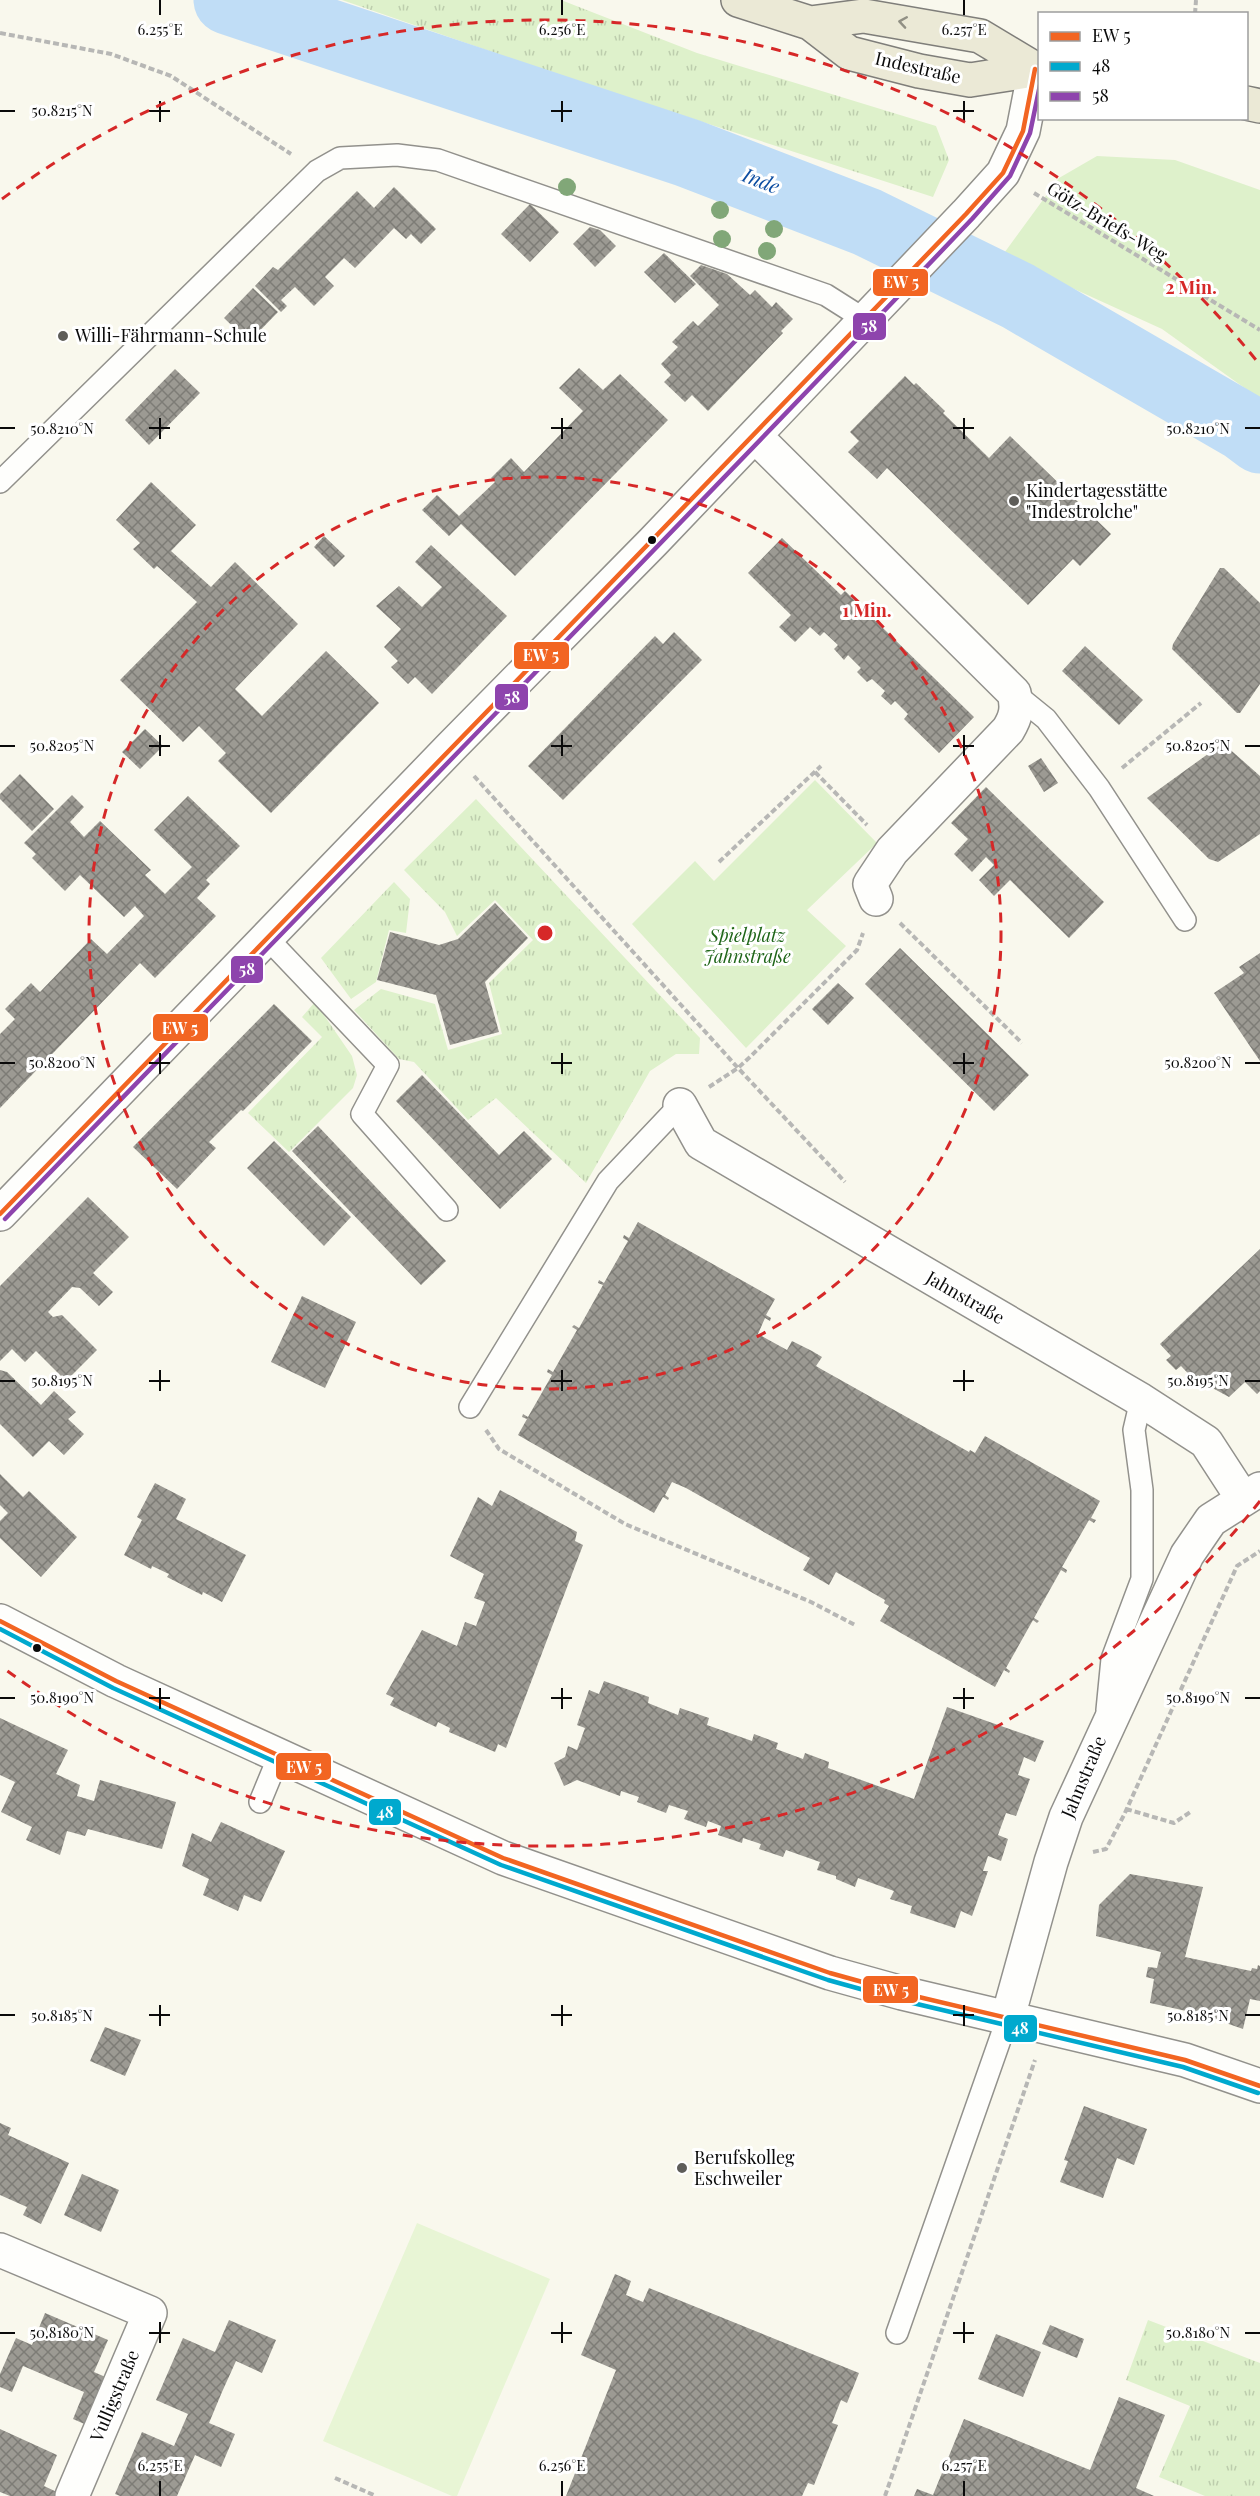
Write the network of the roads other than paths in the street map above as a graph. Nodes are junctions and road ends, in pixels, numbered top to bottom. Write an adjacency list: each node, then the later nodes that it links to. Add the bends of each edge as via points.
1 (738, 0): 2 (main road, Indestraße)
2 (810, 24): 3 (main road, Indestraße, one-way to 2, via 980,36 864,16); 3 (main road, Indestraße, via 849,53 919,71 970,80)
3 (1037, 69): 4 (street, via 1023,131 1003,173)
4 (871, 316): 5 (street); 6 (lane, via 826,295 438,160 397,155 340,158 317,171)
5 (755, 436): 7 (street); 10 (street)
6 (0, 482)
7 (1014, 693): 8 (street, via 1015,718 1008,730 892,851 870,884); 9 (lane, via 1046,718 1099,788)
8 (876, 899)
9 (1185, 920)
10 (267, 938): 12 (lane, via 388,1065 362,1114); 13 (street)
11 (680, 1105): 14 (street, Jahnstraße, via 701,1143); 15 (lane, via 608,1181)
12 (447, 1210)
13 (0, 1214)
14 (1141, 1400): 16 (street, Jahnstraße, via 1206,1442); 18 (lane, via 1134,1430 1142,1490 1142,1579 1112,1659)
15 (470, 1407)
16 (1251, 1494): 18 (street, Jahnstraße, via 1211,1520 1187,1555)
17 (0, 1621): 19 (street, via 116,1681)
18 (1105, 1728): 21 (street, Jahnstraße, via 1066,1817)
19 (279, 1756): 20 (lane); 21 (street, via 503,1858 830,1973)
20 (260, 1802)
21 (1008, 2017): 22 (street, via 1185,2061); 24 (lane)
22 (1260, 2086)
23 (0, 2250): 25 (street, Vulligstraße, via 150,2313)
24 (897, 2333)
25 (72, 2496)

